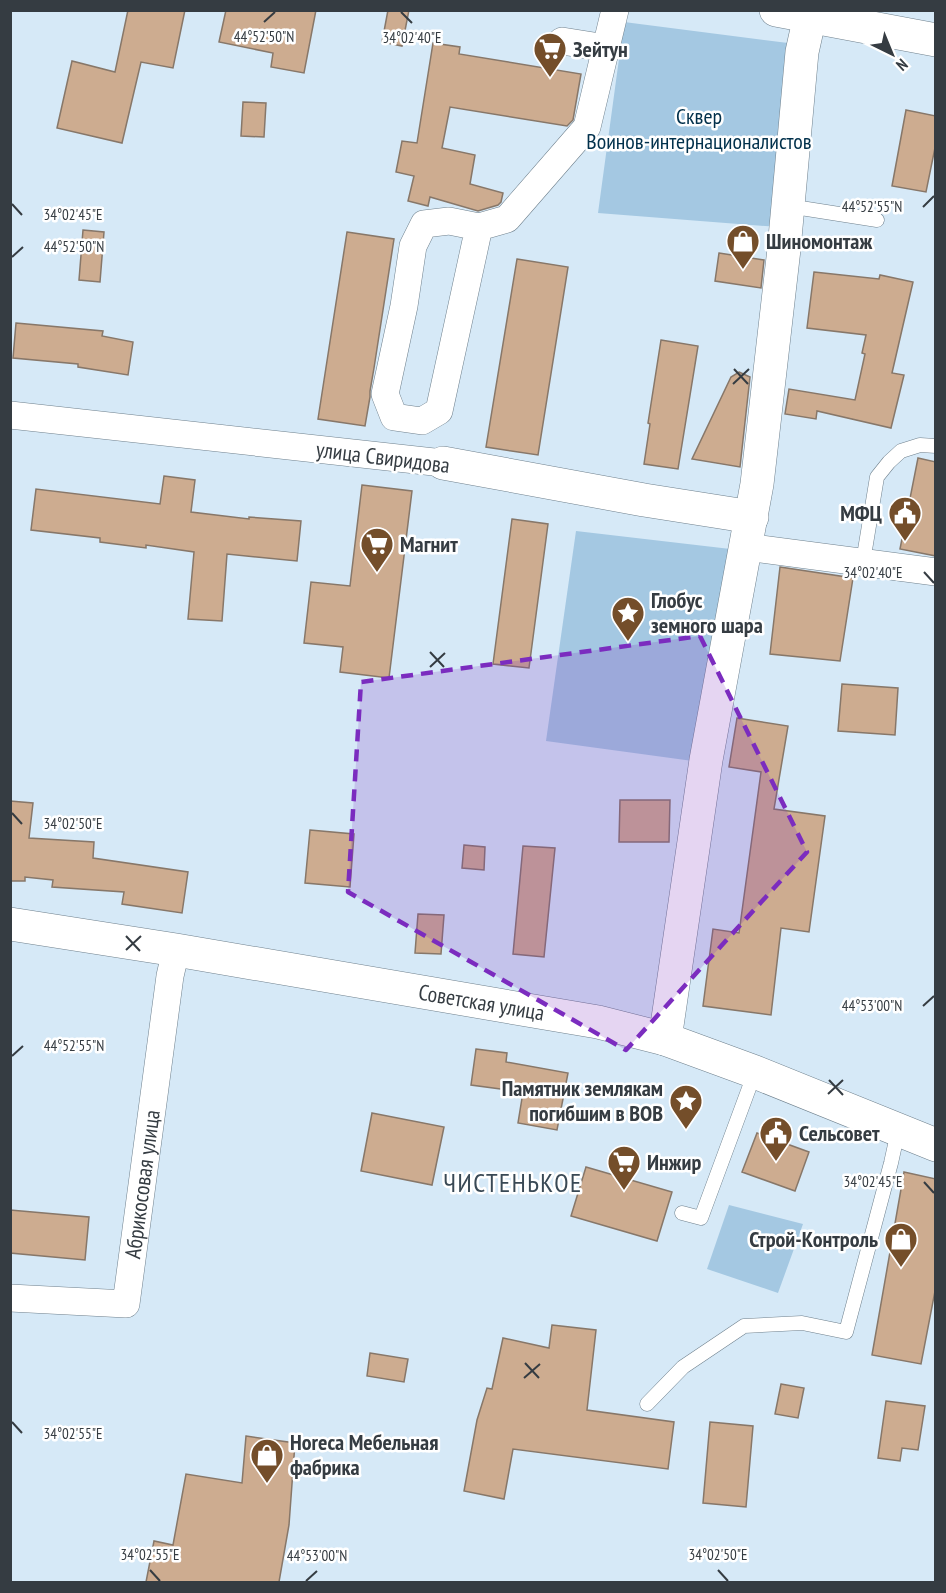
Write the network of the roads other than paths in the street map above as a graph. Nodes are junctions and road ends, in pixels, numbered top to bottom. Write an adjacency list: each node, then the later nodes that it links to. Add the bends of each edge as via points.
1 (615, 10): 6 (street)
2 (776, 10): 3 (street)
3 (809, 13): 4 (street); 7 (street)
4 (936, 40)
5 (562, 41): 6 (street)
6 (606, 48): 9 (street, via 587,127 507,219)
7 (788, 206): 8 (lane); 13 (street, via 757,484)
8 (877, 220)
9 (479, 227): 9 (street, via 439,411 422,421 394,417 385,394 413,246 424,224 449,221)
10 (10, 415): 12 (street, улица Свиридова)
11 (936, 446): 14 (lane, via 920,445 901,451 877,477)
12 (443, 463): 13 (street, улица Свиридова, via 644,500)
13 (747, 540): 14 (street, улица Свиридова); 18 (street)
14 (863, 562): 15 (street, улица Свиридова)
15 (936, 572)
16 (10, 924): 17 (street, Советская улица)
17 (176, 950): 18 (street, Советская улица, via 598,1022); 23 (street, Абрикосовая улица, via 126,1304)
18 (658, 1027): 19 (street, Советская улица, via 696,1051)
19 (755, 1072): 20 (street, Советская улица); 22 (lane, via 700,1218)
20 (898, 1131): 21 (street, Советская улица); 24 (lane, via 846,1332 802,1323 744,1326 683,1367)
21 (936, 1145)
22 (682, 1213)
23 (10, 1298)
24 (647, 1404)

